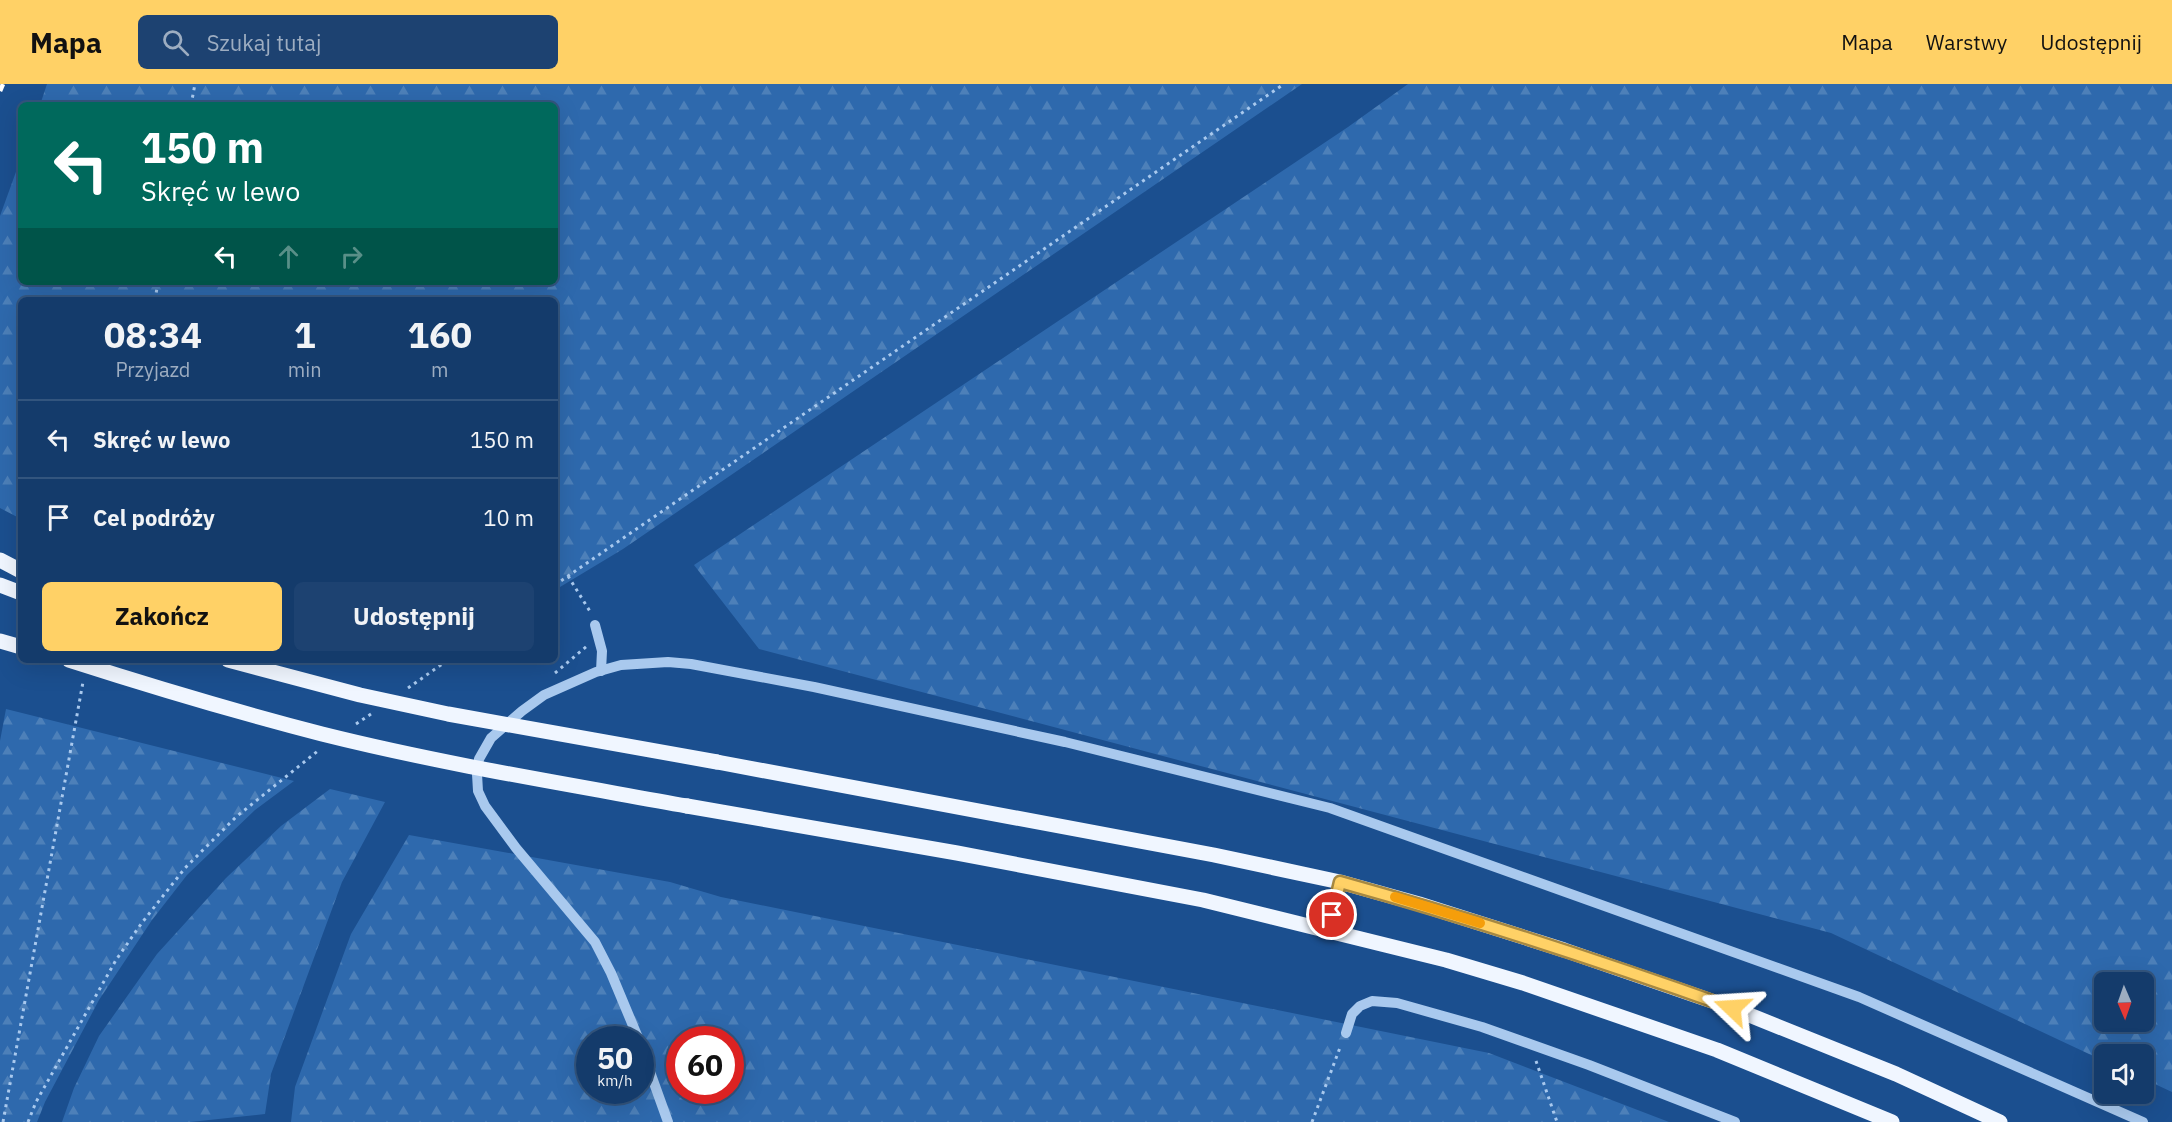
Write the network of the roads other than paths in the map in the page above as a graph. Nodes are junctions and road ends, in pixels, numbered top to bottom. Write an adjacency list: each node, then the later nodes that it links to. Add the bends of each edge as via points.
1 (0, 560): 2 (main road)
2 (18, 569)
3 (0, 585): 4 (main road)
4 (18, 592)
5 (595, 625): 12 (lane, via 602,651)
6 (0, 633): 7 (lane)
7 (18, 640)
8 (0, 641): 9 (main road)
9 (18, 645)
10 (79, 663): 14 (main road, bridge, via 324,734 438,759 1203,900)
11 (240, 663): 13 (main road, bridge, via 448,714 1136,839)
12 (601, 670): 15 (lane, via 544,695 491,738 479,759 478,791 516,848 595,942); 22 (lane, via 668,662 802,685 1065,742 1330,808 1859,997)
13 (1340, 882): 14 (lane); 21 (main road, via 1564,950 1732,1008 1896,1074)
14 (1328, 931): 20 (main road, via 1446,960 1617,1015 1717,1050)
15 (633, 1026)
16 (1346, 1032): 19 (lane, via 1352,1014 1360,1006 1372,1001 1397,1003 1482,1027)
17 (654, 1083): 18 (lane)
18 (668, 1122)
19 (1734, 1122)
20 (1893, 1122)
21 (2000, 1122)
22 (2143, 1122)

